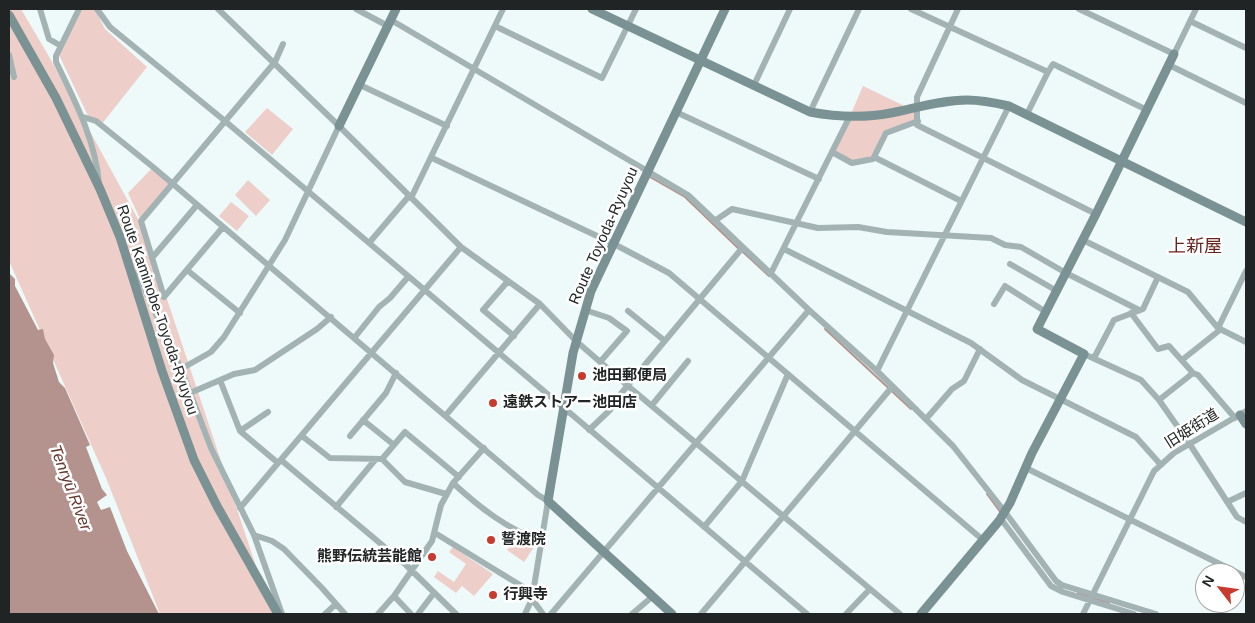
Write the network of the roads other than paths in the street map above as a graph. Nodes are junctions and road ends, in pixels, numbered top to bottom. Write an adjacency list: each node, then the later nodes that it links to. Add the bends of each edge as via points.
1 (40, 9): 24 (street, via 49,38)
2 (79, 9): 24 (street)
3 (97, 9): 45 (street, via 110,27)
4 (218, 9): 29 (street)
5 (356, 9): 19 (street)
6 (396, 9): 19 (street)
7 (503, 9): 21 (street)
8 (592, 9): 20 (street)
9 (636, 9): 20 (street)
10 (725, 9): 28 (street, Route Toyoda-Ryuyou)
11 (790, 9): 35 (street)
12 (859, 9): 41 (street)
13 (911, 9): 22 (street)
14 (958, 9): 22 (street)
15 (1079, 9): 26 (street)
16 (1196, 9): 18 (street)
17 (9, 15): 57 (street, Route Kaminobe-Toyoda-Ryuyou, via 56,98)
18 (1190, 21): 25 (street); 26 (street)
19 (389, 23): 31 (street); 34 (street)
20 (628, 25): 21 (street, via 602,78); 28 (street)
21 (494, 26): 31 (street)
22 (949, 26): 32 (street); 38 (street, via 917,97)
23 (283, 44): 29 (street)
24 (61, 46): 44 (street, via 56,62)
25 (1246, 48)
26 (1174, 54): 30 (street)
27 (9, 55): 33 (street)
28 (701, 61): 35 (street); 40 (street, Route Toyoda-Ryuyou)
29 (275, 62): 45 (street); 47 (street)
30 (1168, 65): 36 (street); 39 (street)
31 (474, 68): 48 (street); 54 (street)
32 (1048, 72): 39 (street, via 1053,64); 42 (street)
33 (14, 77)
34 (360, 85): 47 (street); 48 (street)
35 (754, 85): 41 (street)
36 (1246, 103)
37 (1009, 106): 38 (street, via 967,100); 42 (street); 52 (street)
38 (918, 108): 43 (street, via 872,116); 46 (street)
39 (1146, 110): 53 (street)
40 (676, 112): 54 (street, Route Toyoda-Ryuyou); 55 (street)
41 (810, 112): 43 (street)
42 (1027, 114): 53 (street)
43 (850, 116): 49 (street)
44 (83, 117): 56 (street, via 96,120); 57 (street)
45 (225, 121): 56 (street); 58 (street)
46 (918, 121): 50 (street, via 886,133); 52 (street, via 917,125)
47 (339, 126): 58 (street); 59 (street)
48 (447, 126): 51 (street)
49 (832, 152): 50 (street, via 852,163); 55 (street)
50 (874, 157): 60 (street)
51 (432, 158): 59 (street); 70 (street)
52 (983, 158): 60 (street); 62 (street)
53 (1121, 160): 62 (street); 64 (street)
54 (648, 170): 63 (street, via 688,194); 70 (street, Route Toyoda-Ryuyou)
55 (819, 178): 65 (street)
56 (172, 183): 61 (street); 74 (street, via 141,221)
57 (100, 189): 78 (street, Route Kaminobe-Toyoda-Ryuyou)
58 (308, 192): 69 (street); 76 (street)
59 (410, 197): 69 (street); 71 (street)
60 (961, 201): 67 (street)
61 (197, 205): 66 (street); 74 (street)
62 (1096, 214): 68 (street)
63 (716, 220): 65 (street, via 732,210); 72 (street)
64 (1246, 222)
65 (797, 223): 67 (street, via 818,228 858,227); 73 (street)
66 (223, 227): 76 (street); 77 (street)
67 (944, 235): 80 (street, via 991,238 1005,245 1021,247); 92 (street)
68 (1083, 240): 80 (street); 83 (street)
69 (369, 243): 82 (street)
70 (614, 244): 87 (street, via 670,273); 90 (street, Route Toyoda-Ryuyou)
71 (461, 247): 84 (street); 85 (street)
72 (743, 247): 81 (street); 87 (street)
73 (784, 249): 81 (street); 92 (street)
74 (152, 258): 77 (street, via 164,297)
75 (1010, 264): 86 (street)
76 (269, 265): 95 (street); 98 (street)
77 (187, 270): 95 (street)
78 (132, 271): 114 (street, via 140,279); 176 (street, Route Kaminobe-Toyoda-Ryuyou, via 162,371 194,460)
79 (1246, 271): 99 (street)
80 (1066, 273): 86 (street); 93 (street)
81 (771, 274): 91 (street)
82 (408, 276): 85 (street); 101 (street)
83 (1158, 277): 93 (street, via 1143,309); 99 (street, via 1188,292)
84 (508, 281): 88 (street); 100 (street, via 483,310)
85 (424, 290): 106 (street); 107 (street)
86 (1057, 291): 96 (street)
87 (700, 300): 103 (street); 109 (street)
88 (540, 304): 100 (street); 102 (street)
89 (994, 304): 96 (street, via 1004,286)
90 (585, 310): 102 (street, Route Toyoda-Ryuyou); 112 (street, via 609,318 627,331)
91 (809, 310): 109 (street); 115 (street)
92 (907, 310): 105 (street); 115 (street)
93 (1139, 310): 97 (street)
94 (628, 311): 103 (street)
95 (240, 312): 114 (street, via 212,352)
96 (1046, 312): 108 (street, via 1037,329)
97 (1131, 313): 110 (street, via 1114,320); 111 (street, via 1158,349 1169,346)
98 (331, 317): 101 (street); 119 (street, via 255,370)
99 (1219, 329): 104 (street); 111 (street)
100 (514, 336): 107 (street)
101 (355, 337): 106 (street)
102 (576, 341): 112 (street); 126 (street, Route Toyoda-Ryuyou)
103 (665, 341): 120 (street)
104 (1246, 342)
105 (980, 349): 123 (street, via 1022,380); 130 (street, via 964,381)
106 (372, 352): 116 (street); 136 (street)
107 (499, 353): 126 (street); 128 (street)
108 (1084, 354): 110 (street); 123 (street)
109 (768, 358): 118 (street); 138 (street)
110 (1094, 358): 124 (street, via 1141,380)
111 (1182, 360): 117 (street)
112 (600, 362): 120 (street)
113 (688, 362): 125 (street)
114 (181, 369): 122 (street)
115 (877, 371): 121 (street)
116 (396, 373): 128 (street); 131 (street, via 386,393)
117 (1193, 373): 124 (street); 129 (street)
118 (788, 374): 135 (street); 147 (street)
119 (220, 380): 122 (street); 134 (street)
120 (628, 386): 125 (street); 133 (street)
121 (892, 387): 130 (street); 135 (street)
122 (190, 393): 155 (street, via 211,448)
123 (1060, 400): 144 (street, via 1136,437); 145 (street)
124 (1159, 400): 139 (street)
125 (652, 405): 138 (street)
126 (563, 410): 133 (street); 152 (street, Route Toyoda-Ryuyou)
127 (268, 412): 134 (street)
128 (446, 415): 141 (street)
129 (1240, 415): 132 (street); 139 (street, 旧姫街道)
130 (926, 419): 156 (street, via 954,446)
131 (363, 420): 137 (street); 140 (street)
132 (1246, 424)
133 (589, 430): 149 (street)
134 (240, 431): 143 (street)
135 (856, 431): 157 (street); 163 (street)
136 (302, 436): 142 (street, via 330,458); 143 (street)
137 (350, 436)
138 (697, 442): 147 (street); 149 (street)
139 (1189, 443): 144 (street, 旧姫街道); 153 (street)
140 (394, 445): 142 (street); 146 (street, via 405,432)
141 (484, 448): 146 (street); 152 (street)
142 (378, 460): 151 (street, via 405,482); 154 (street)
143 (280, 462): 154 (street); 155 (street)
144 (1161, 466): 158 (street, 旧姫街道, via 1154,471)
145 (1026, 468): 156 (street); 158 (street)
146 (459, 477): 148 (street)
147 (742, 481): 157 (street); 160 (street)
148 (453, 484): 151 (street); 164 (street, via 494,517)
149 (658, 488): 160 (street); 165 (street)
150 (1246, 493): 153 (street)
151 (446, 494): 161 (street)
152 (548, 501): 164 (street); 165 (street)
153 (1227, 502): 159 (street, via 1237,517)
154 (336, 507): 167 (street)
155 (240, 508): 162 (street)
156 (1003, 515): 163 (street); 174 (street, via 1051,586)
157 (783, 516): 166 (street); 169 (street)
158 (1130, 519): 168 (street); 174 (street)
159 (1246, 522)
160 (704, 527): 166 (street)
161 (435, 533): 167 (street); 172 (street)
162 (254, 535): 175 (street, via 284,549); 177 (street)
163 (984, 540): 193 (street)
164 (542, 541): 172 (street)
165 (604, 552): 173 (street); 186 (street)
166 (745, 562): 189 (street); 190 (street)
167 (411, 571): 170 (street); 171 (street)
168 (1246, 577)
169 (870, 589): 191 (street); 192 (street)
170 (434, 593): 182 (street); 183 (street)
171 (394, 596): 180 (street); 181 (street)
172 (532, 596): 184 (street); 185 (street)
173 (652, 596): 187 (street); 188 (street)
174 (1092, 598): 194 (street); 195 (street); 196 (street)
175 (336, 604): 178 (street); 179 (street)
176 (278, 614)
177 (282, 614)
178 (325, 614)
179 (345, 614)
180 (378, 614)
181 (411, 614)
182 (418, 614)
183 (456, 614)
184 (525, 614)
185 (543, 614)
186 (551, 614)
187 (632, 614)
188 (672, 614)
189 (701, 614)
190 (807, 614)
191 (846, 614)
192 (900, 614)
193 (921, 614)
194 (1083, 614)
195 (1134, 614)
196 (1156, 614)

